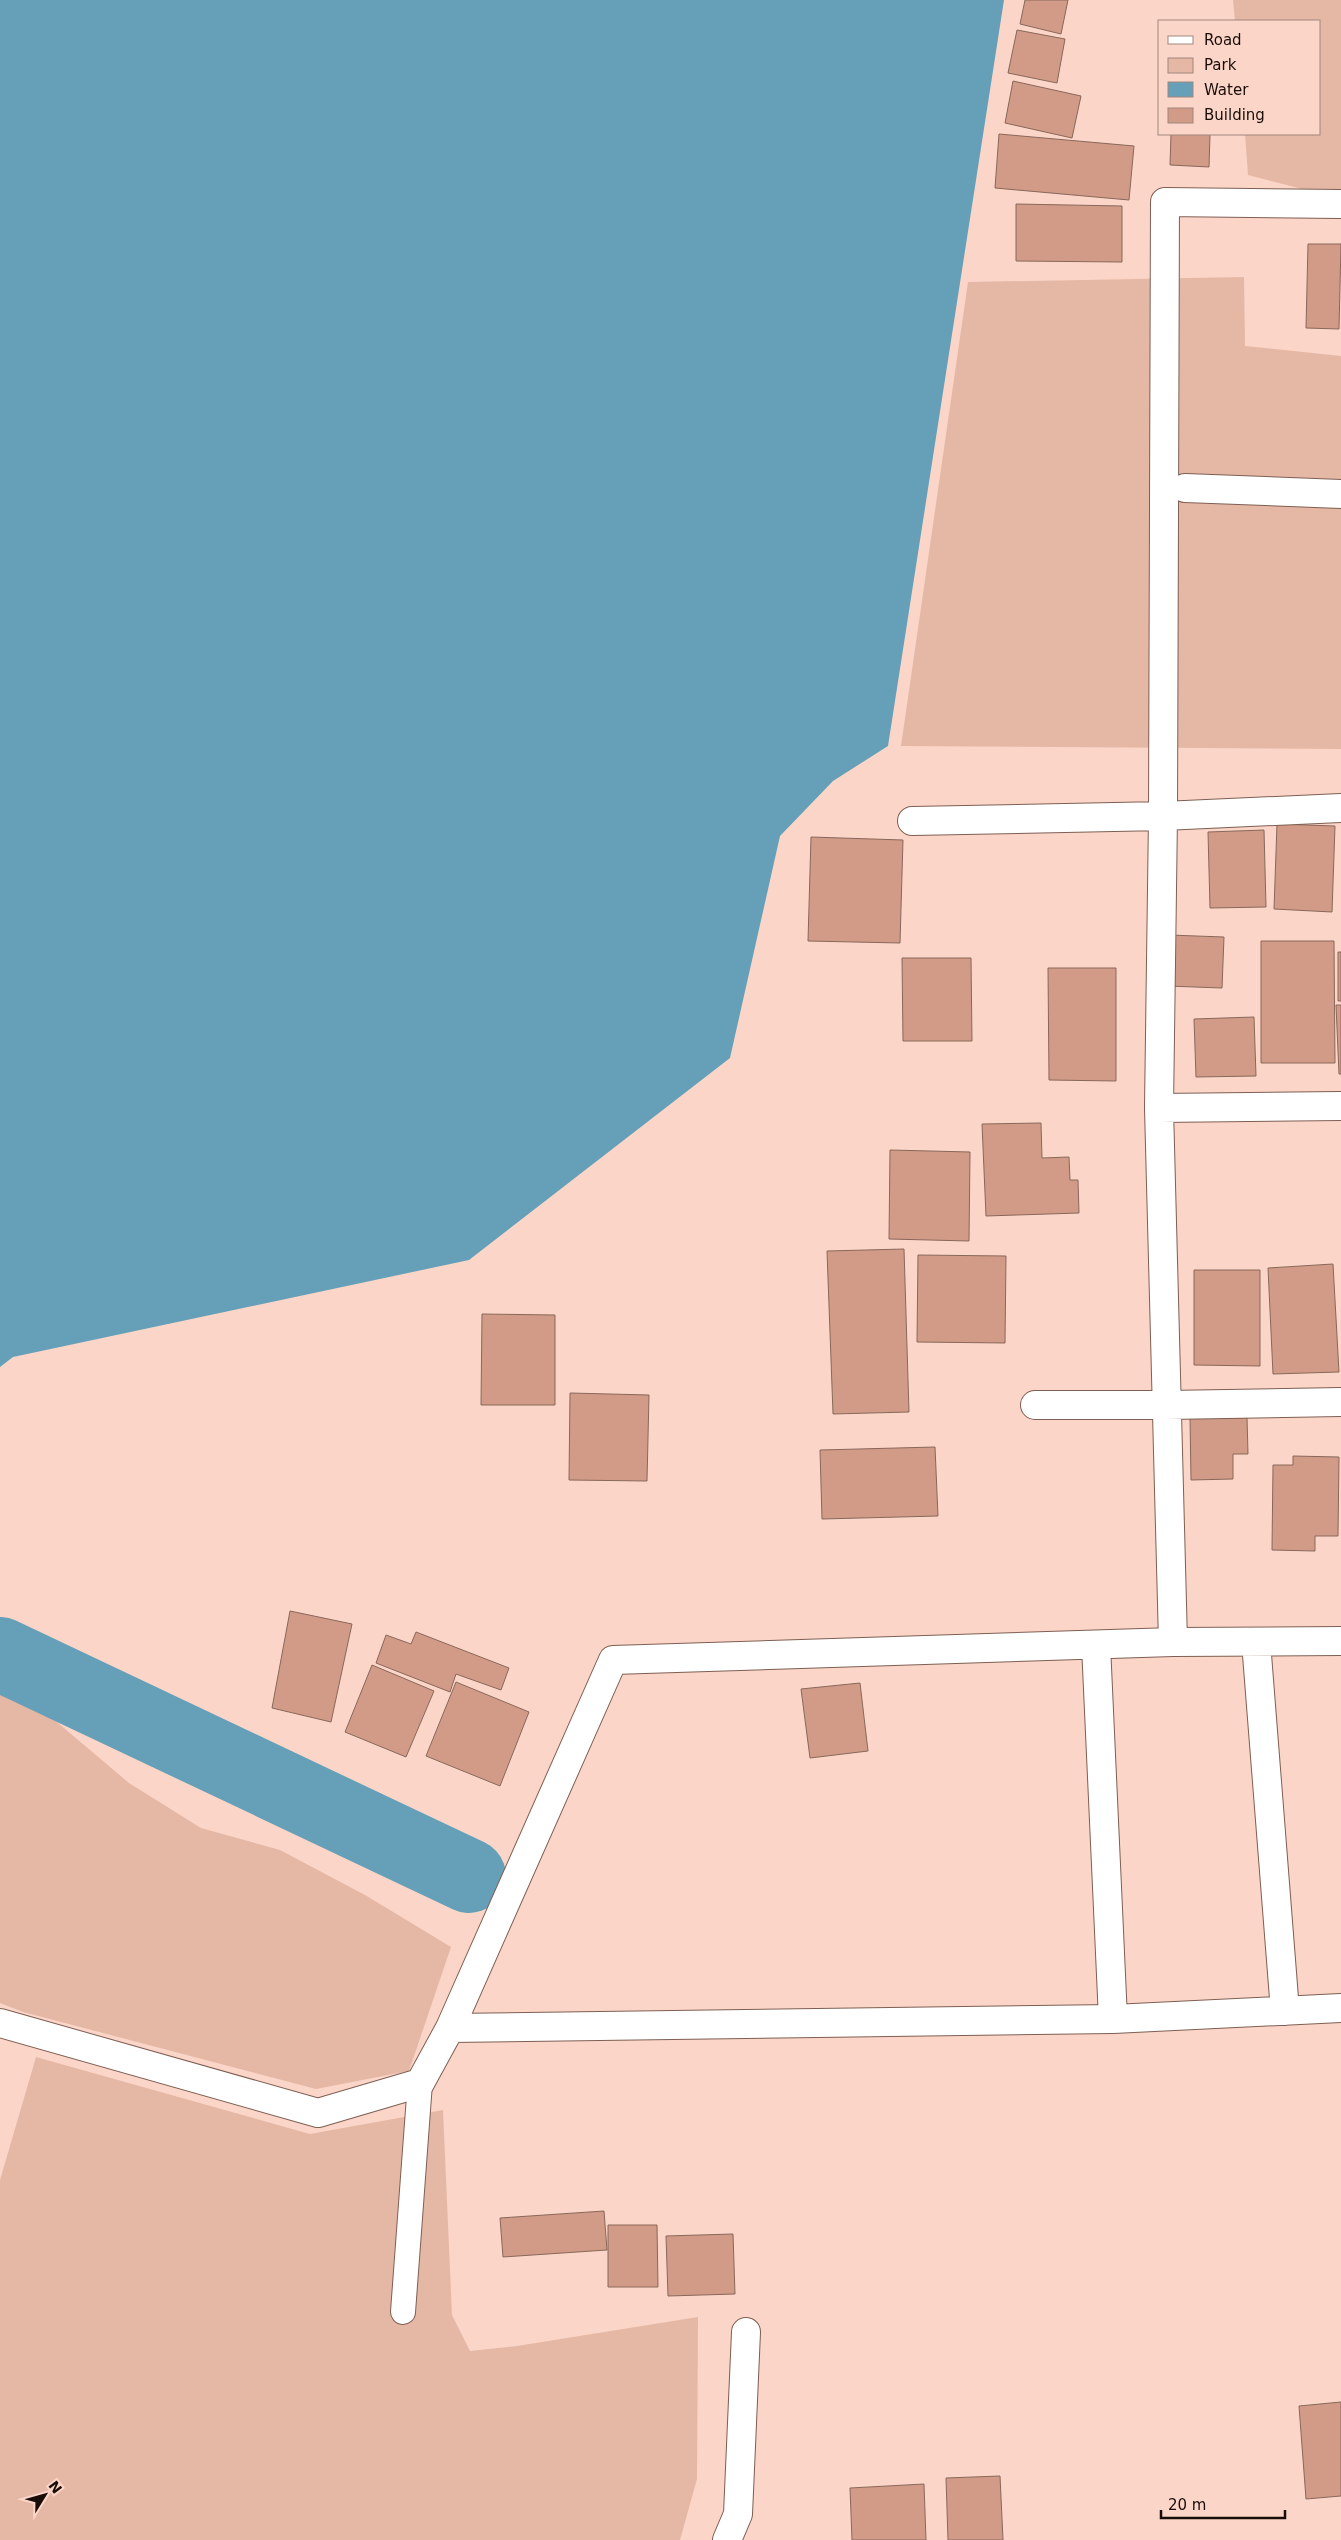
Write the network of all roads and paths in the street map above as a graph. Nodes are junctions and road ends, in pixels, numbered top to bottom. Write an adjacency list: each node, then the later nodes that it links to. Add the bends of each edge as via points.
1 (1341, 204): 5 (street, via 1165,202)
2 (1185, 488): 3 (street)
3 (1341, 494)
4 (1341, 808): 5 (street)
5 (1163, 816): 6 (street); 8 (street)
6 (912, 821)
7 (1341, 1106): 8 (street)
8 (1159, 1108): 11 (street)
9 (1341, 1402): 11 (street)
10 (1035, 1405): 11 (street)
11 (1167, 1405): 13 (street)
12 (1341, 1641): 14 (street)
13 (1173, 1642): 14 (street); 15 (street)
14 (1256, 1642): 17 (street)
15 (1096, 1645): 18 (street); 20 (street, via 613,1660)
16 (1341, 2008): 17 (street)
17 (1285, 2011): 18 (street)
18 (1113, 2019): 20 (street)
19 (0, 2024): 21 (street, via 318,2113)
20 (450, 2028): 21 (street)
21 (420, 2083): 22 (lane)
22 (403, 2312)
23 (746, 2332): 24 (street, via 738,2514)
24 (727, 2540)

